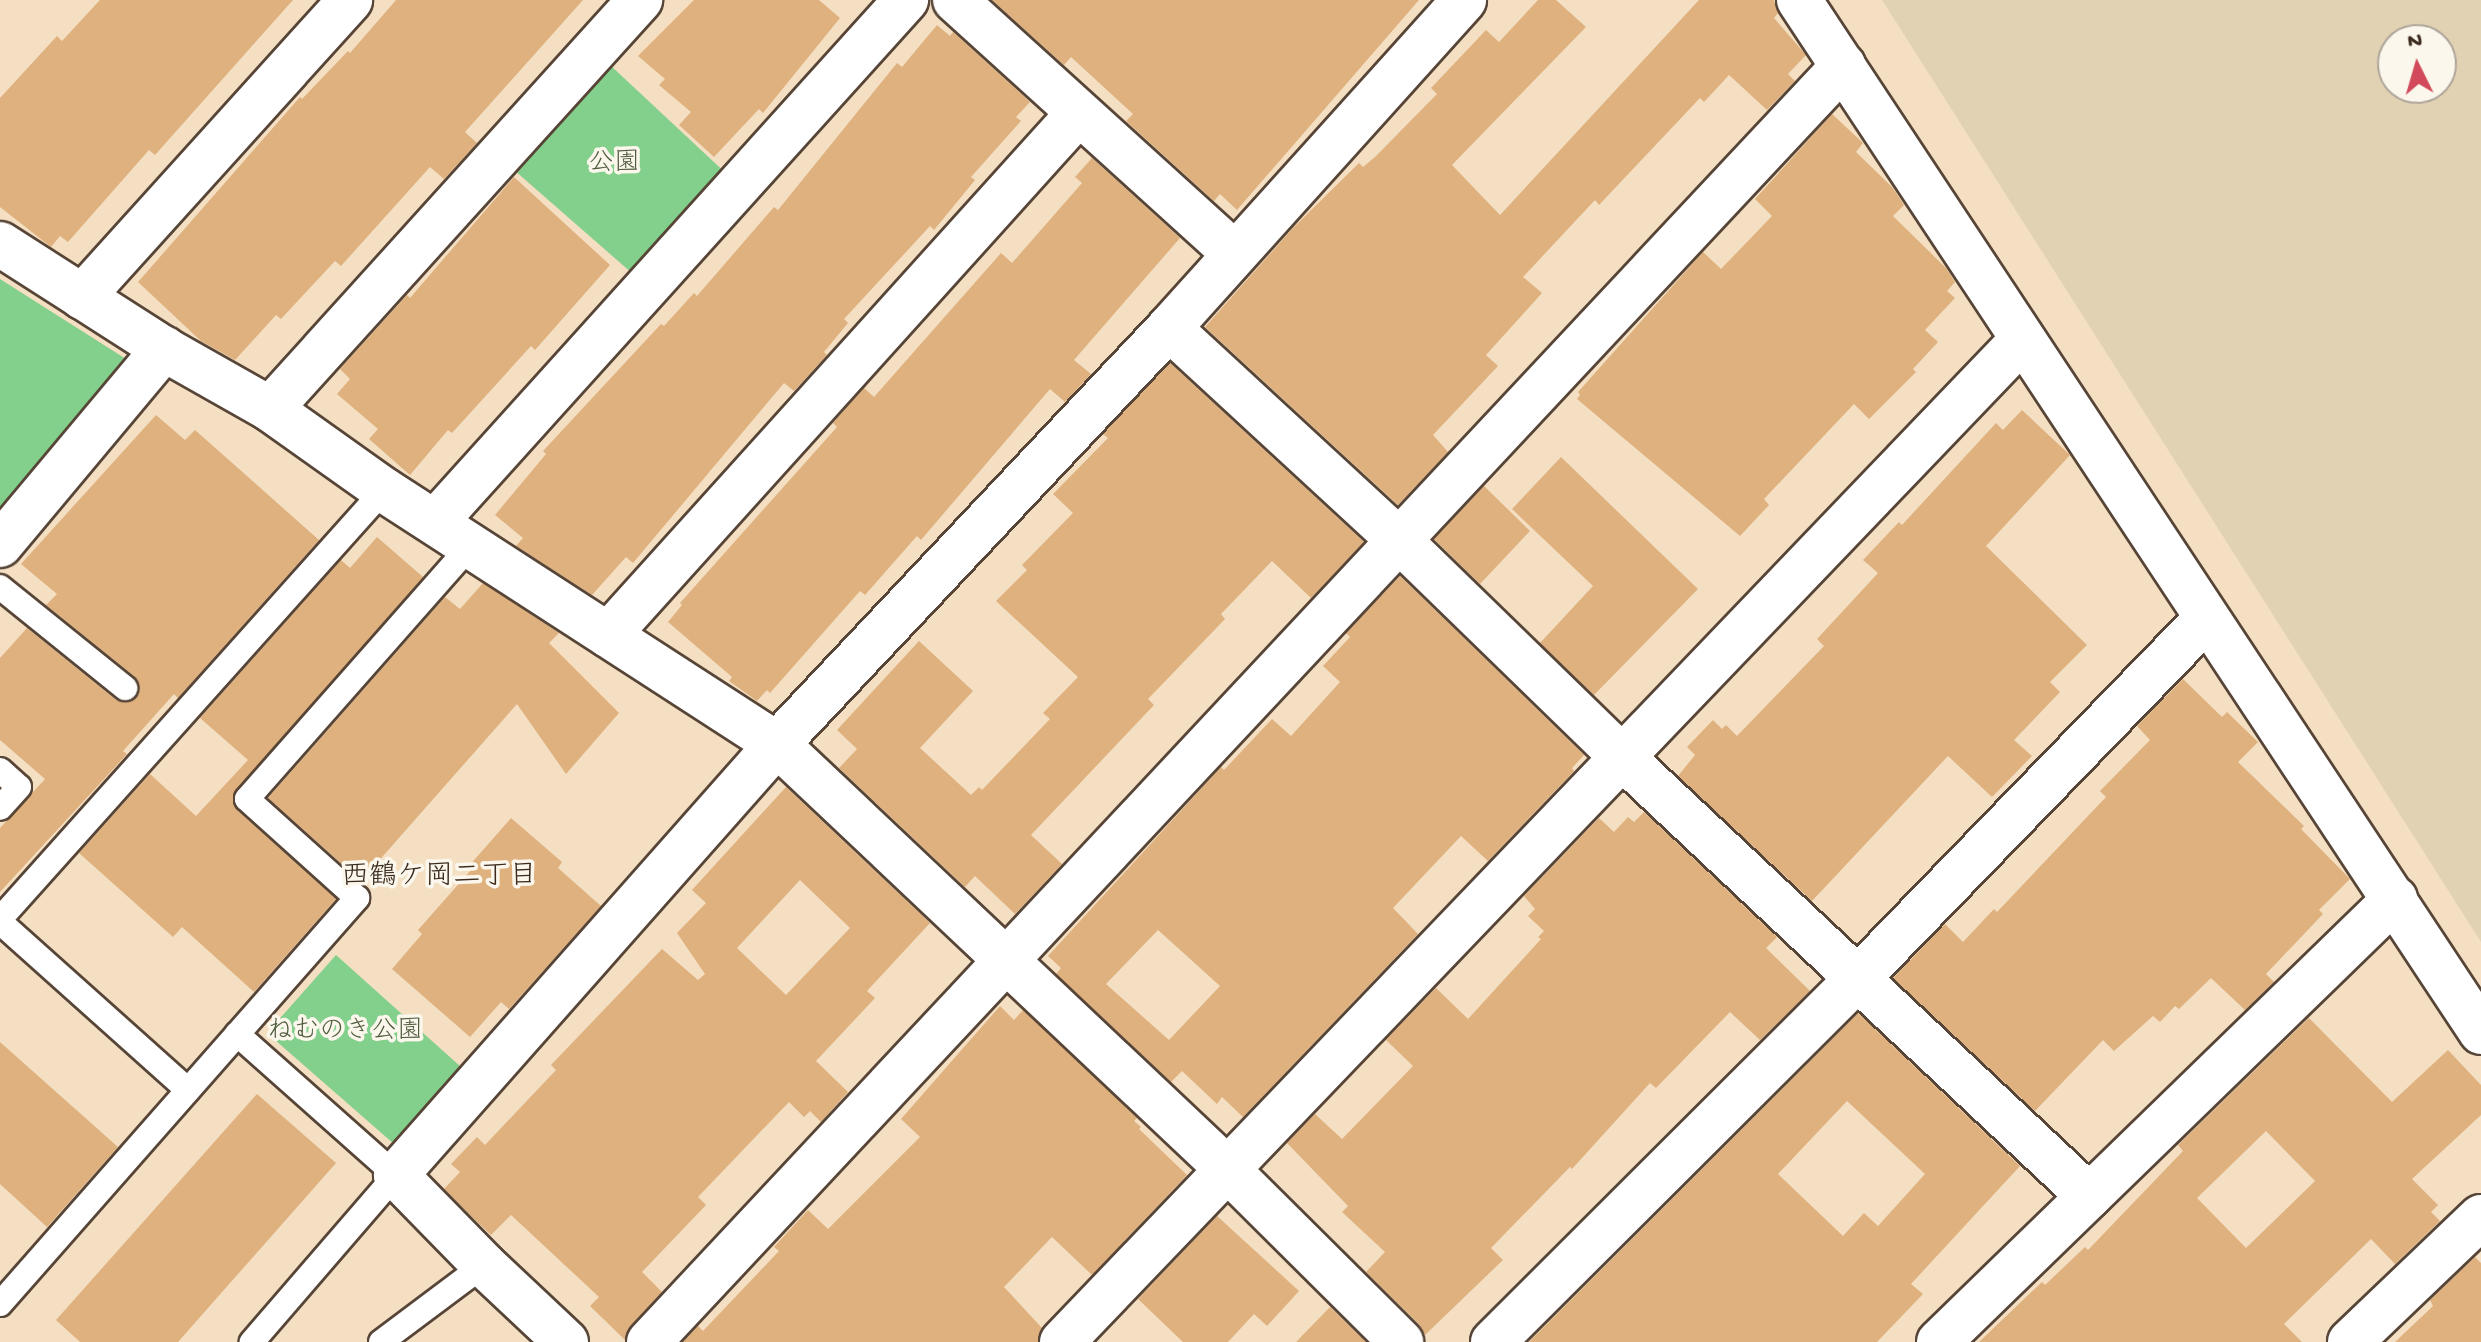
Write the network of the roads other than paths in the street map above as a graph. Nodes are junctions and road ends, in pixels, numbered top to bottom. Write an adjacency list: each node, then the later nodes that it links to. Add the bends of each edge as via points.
1 (350, 0): 11 (street)
2 (640, 0): 15 (street)
3 (906, 0): 17 (street)
4 (955, 0): 8 (street)
5 (1464, 0): 10 (street)
6 (1799, 0): 7 (street)
7 (1843, 66): 13 (street); 18 (street)
8 (1078, 114): 10 (street); 22 (street)
9 (0, 244): 11 (street)
10 (1233, 252): 12 (street)
11 (82, 297): 14 (street)
12 (1169, 328): 18 (street); 24 (street)
13 (2021, 341): 21 (street); 25 (street)
14 (164, 349): 15 (street); 19 (street)
15 (270, 409): 16 (street)
16 (384, 490): 17 (street); 29 (lane)
17 (454, 533): 22 (street); 33 (lane, via 247,799 357,898)
18 (1400, 541): 25 (street); 30 (street)
19 (0, 545)
20 (0, 587): 23 (lane)
21 (2207, 618): 28 (street); 31 (street)
22 (608, 635): 24 (street)
23 (125, 688)
24 (777, 744): 30 (street); 36 (street)
25 (1623, 758): 31 (street); 35 (street)
26 (0, 770): 27 (lane, via 19,787)
27 (0, 808)
28 (2395, 899): 32 (street); 37 (street)
29 (0, 920): 34 (lane)
30 (1008, 962): 35 (street); 44 (street)
31 (1858, 978): 37 (street); 47 (street)
32 (2477, 1018)
33 (237, 1034): 34 (lane); 36 (lane)
34 (188, 1090): 40 (lane)
35 (1226, 1168): 45 (street); 46 (street)
36 (396, 1175): 39 (street); 41 (lane)
37 (2089, 1196): 48 (street)
38 (2481, 1217): 49 (street)
39 (484, 1265): 42 (lane); 43 (street)
40 (0, 1304)
41 (252, 1342)
42 (381, 1342)
43 (566, 1342)
44 (649, 1342)
45 (1062, 1342)
46 (1401, 1342)
47 (1493, 1342)
48 (1939, 1342)
49 (2350, 1342)

